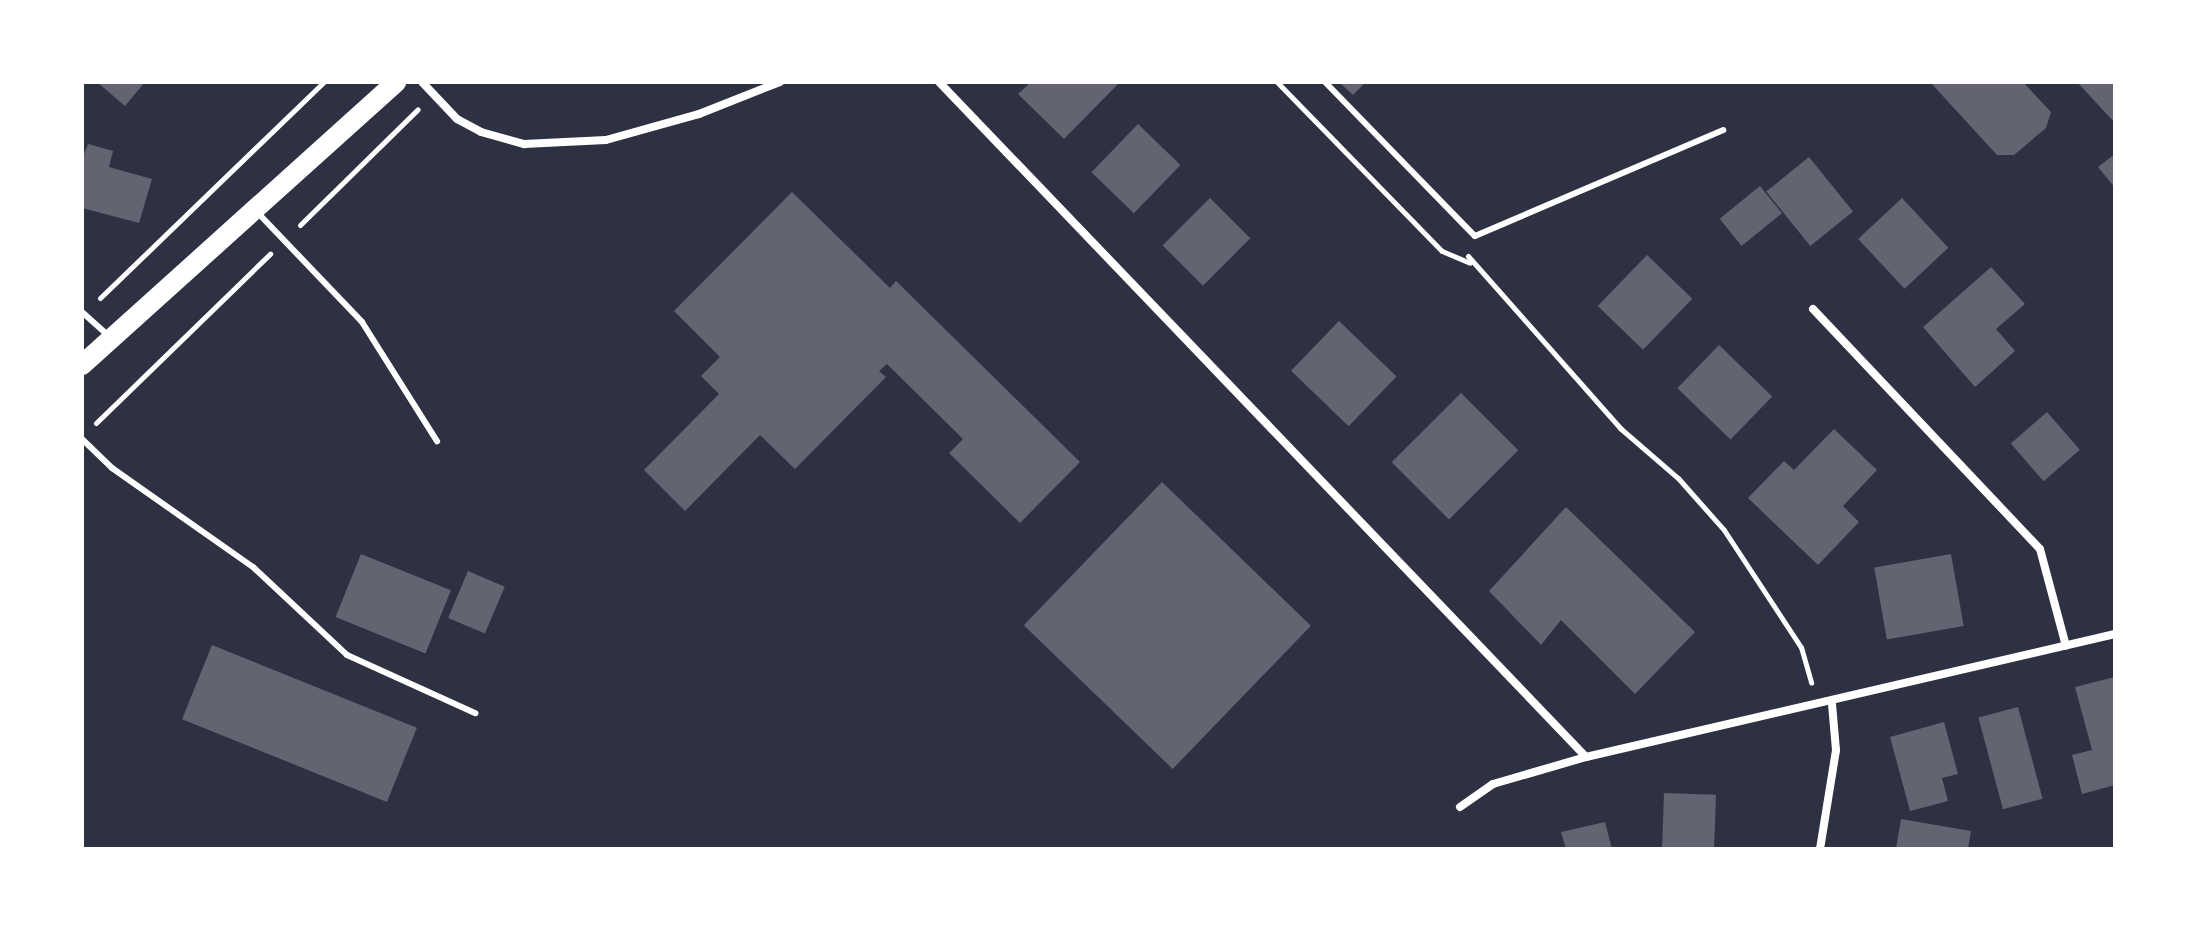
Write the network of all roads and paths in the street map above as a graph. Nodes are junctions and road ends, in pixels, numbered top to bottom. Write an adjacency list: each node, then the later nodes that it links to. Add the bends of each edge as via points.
1 (324, 82): 15 (path)
2 (396, 82): 10 (main road)
3 (422, 82): 8 (street)
4 (780, 82): 8 (street, via 699,114 606,140 524,144 457,119)
5 (939, 82): 26 (street)
6 (1277, 82): 13 (path, via 1442,251)
7 (1325, 82): 11 (lane)
8 (433, 94): 12 (path)
9 (1723, 130): 11 (lane)
10 (254, 209): 12 (lane); 16 (main road)
11 (1475, 236): 13 (path, via 1465,249)
12 (284, 240): 18 (path); 20 (lane, via 362,322)
13 (1470, 263): 24 (path, via 1620,428 1678,478 1724,530 1801,647)
14 (1813, 309): 22 (street, via 2040,549)
15 (83, 313): 16 (lane)
16 (111, 338): 17 (main road)
17 (82, 365)
18 (93, 425)
19 (82, 439): 25 (lane, via 112,468 253,567 347,655)
20 (437, 441)
21 (2115, 634): 22 (street)
22 (2066, 646): 23 (street)
23 (1832, 704): 24 (street); 28 (street, via 1836,750)
24 (1818, 707): 26 (street)
25 (475, 713)
26 (1586, 757): 27 (street, via 1493,784)
27 (1460, 807)
28 (1820, 849)

